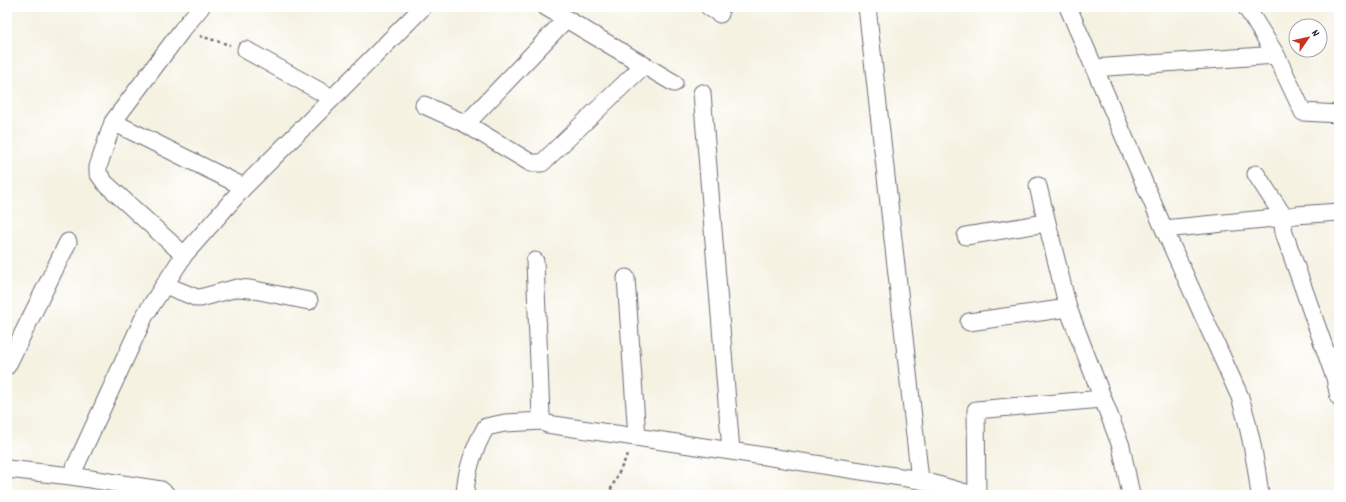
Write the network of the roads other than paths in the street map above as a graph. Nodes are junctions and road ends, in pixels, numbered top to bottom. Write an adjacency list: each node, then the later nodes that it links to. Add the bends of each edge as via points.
1 (202, 7): 17 (street)
2 (423, 7): 14 (street)
3 (546, 7): 7 (street)
4 (867, 7): 43 (street)
5 (1068, 7): 11 (street)
6 (1246, 7): 9 (street)
7 (566, 19): 10 (street); 18 (street)
8 (246, 50): 14 (street)
9 (1276, 54): 11 (street); 16 (street, via 1303,112)
10 (644, 65): 12 (street); 18 (street, via 542,163 531,162)
11 (1094, 68): 25 (street)
12 (674, 83)
13 (702, 93): 40 (street)
14 (332, 98): 21 (street)
15 (424, 105): 18 (street)
16 (1339, 114)
17 (113, 122): 21 (street); 28 (street, via 98,167 100,177)
18 (466, 124)
19 (1256, 174): 23 (street)
20 (1038, 186): 24 (street)
21 (244, 187): 28 (street)
22 (1339, 212): 23 (street)
23 (1284, 217): 25 (street); 36 (street, via 1284,233 1335,378)
24 (1046, 223): 26 (street); 33 (street)
25 (1164, 229): 49 (street, via 1240,397 1248,422)
26 (966, 236)
27 (68, 242): 35 (street)
28 (184, 255): 31 (street)
29 (534, 261): 38 (street)
30 (626, 278): 39 (street)
31 (165, 285): 32 (street, via 197,298 237,288); 42 (street, via 145,316)
32 (309, 301)
33 (1068, 308): 34 (street); 37 (street)
34 (969, 322)
35 (7, 366)
36 (1339, 397)
37 (1102, 399): 47 (street, via 976,410); 48 (street, via 1121,446)
38 (543, 421): 39 (street, via 552,426); 45 (street, via 486,427 476,444 466,479)
39 (637, 437): 40 (street)
40 (731, 451): 43 (street)
41 (7, 469): 42 (street)
42 (71, 476): 44 (street, via 161,490)
43 (920, 480): 46 (street)
44 (167, 495)
45 (466, 495)
46 (973, 495)
47 (978, 495)
48 (1131, 495)
49 (1260, 495)

